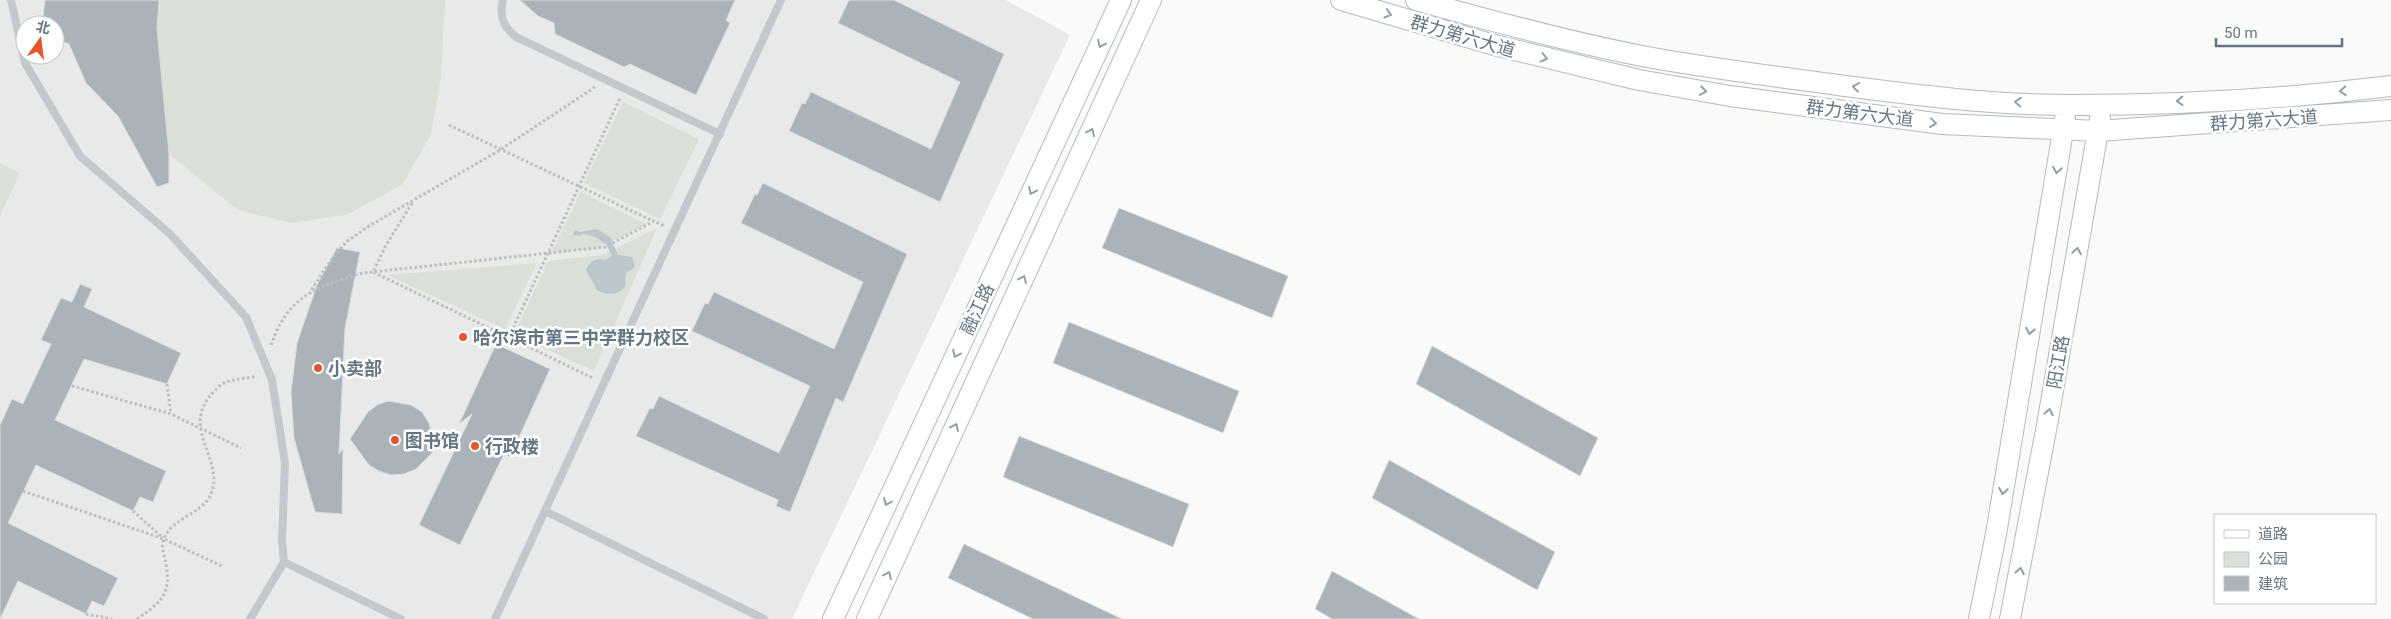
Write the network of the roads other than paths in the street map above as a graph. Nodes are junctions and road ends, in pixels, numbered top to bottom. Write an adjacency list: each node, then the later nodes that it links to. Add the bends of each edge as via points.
1 (11, 0): 16 (lane, via 25,63 80,156 170,234 246,317 272,380 285,463)
2 (504, 0): 14 (lane, via 500,12 503,23 516,37)
3 (782, 0): 14 (lane)
4 (1121, 0): 21 (main road, 融江路, one-way to 21)
5 (1151, 0): 22 (main road, 融江路, one-way to 5)
6 (1341, 0): 12 (main road, 群力第六大道, one-way to 12, via 1494,45 1639,80 1730,96 1942,124)
7 (1416, 0): 10 (main road, 群力第六大道, one-way to 7, via 1928,95 1704,66 1526,31)
8 (2391, 86): 9 (main road, 群力第六大道, one-way to 9, via 2255,98)
9 (2103, 104): 10 (main road, 群力第六大道); 13 (main road, 阳江路)
10 (2068, 105): 12 (main road, 阳江路)
11 (2391, 110): 13 (main road, 群力第六大道)
12 (2064, 131): 13 (main road, 群力第六大道); 23 (main road, 阳江路, one-way to 23, via 1996,534)
13 (2098, 131): 24 (main road, 阳江路, one-way to 13)
14 (720, 134): 15 (lane)
15 (545, 511): 19 (lane); 20 (lane)
16 (284, 562): 17 (lane); 18 (lane)
17 (250, 619)
18 (401, 619)
19 (494, 619)
20 (764, 619)
21 (833, 619)
22 (867, 619)
23 (1978, 619)
24 (2010, 619)

